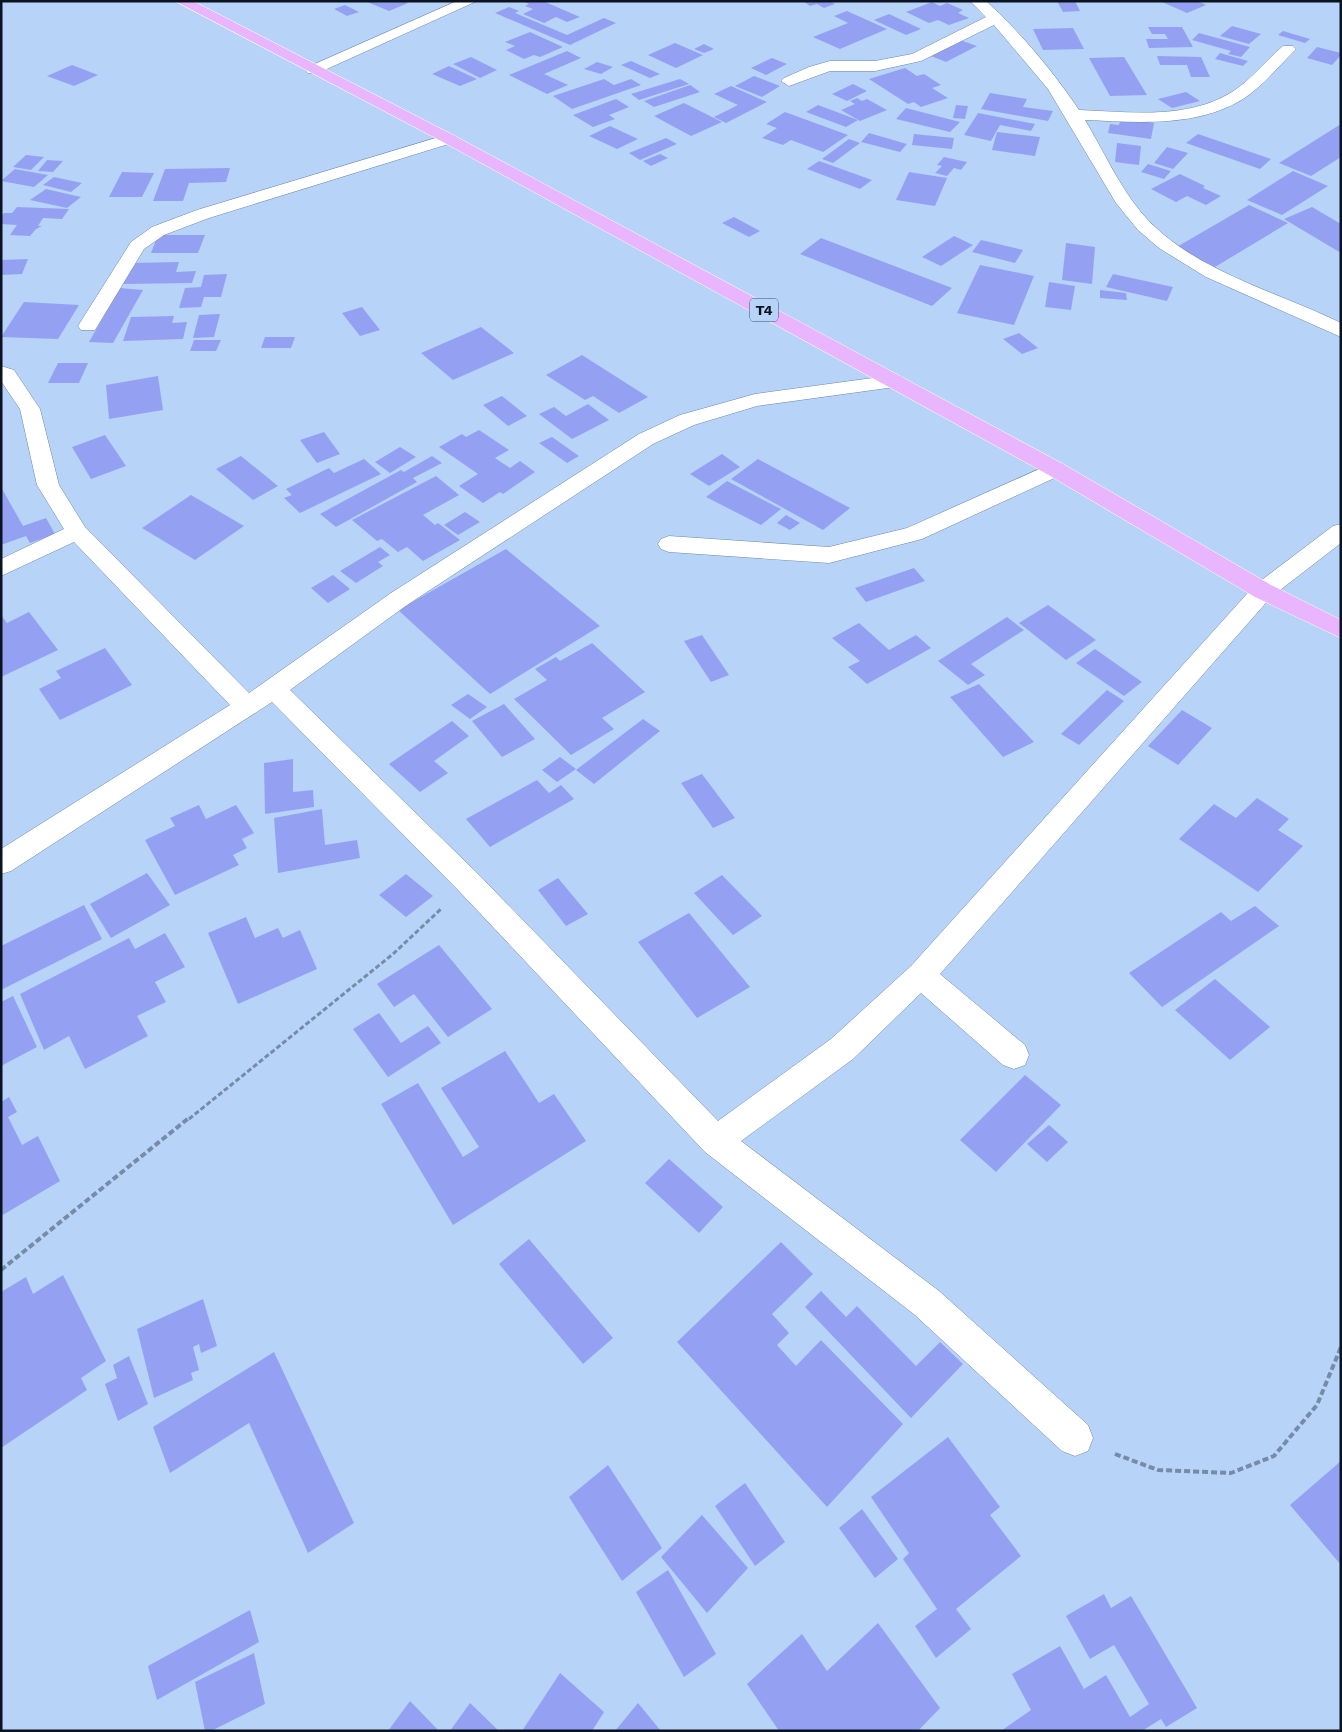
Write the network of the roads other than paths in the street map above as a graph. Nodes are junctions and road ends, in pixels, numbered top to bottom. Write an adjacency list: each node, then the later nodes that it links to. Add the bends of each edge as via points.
1 (182, 1): 6 (highway, T4)
2 (470, 1): 6 (street)
3 (976, 1): 4 (street)
4 (996, 18): 7 (street, via 916,58 875,66 830,66); 8 (street, via 1013,34)
5 (1288, 49): 8 (street, via 1238,95 1217,106 1181,114 1132,117)
6 (313, 70): 9 (highway, T4)
7 (789, 81)
8 (1074, 115): 10 (street, via 1129,208 1167,246 1215,274)
9 (449, 139): 12 (street, via 203,214 158,231 137,246); 15 (highway, T4)
10 (1312, 316): 11 (street); 13 (street)
11 (1341, 316)
12 (88, 326)
13 (1341, 331)
14 (1, 372): 18 (street, via 8,374 30,409 48,486)
15 (895, 381): 16 (highway, T4); 23 (street, via 755,400 687,420 646,439 399,599)
16 (1055, 468): 19 (street, via 914,534 829,555); 21 (highway, T4)
17 (1341, 531): 21 (street)
18 (77, 532): 20 (street); 24 (street)
19 (668, 544)
20 (1, 568)
21 (1263, 591): 22 (highway, T4); 26 (street)
22 (1341, 630)
23 (274, 689): 24 (street); 28 (street, via 469,883)
24 (246, 706): 25 (street)
25 (1, 863)
26 (921, 975): 27 (street); 28 (street, via 842,1049)
27 (1014, 1055)
28 (716, 1141): 29 (street, via 927,1303)
29 (1075, 1438)

